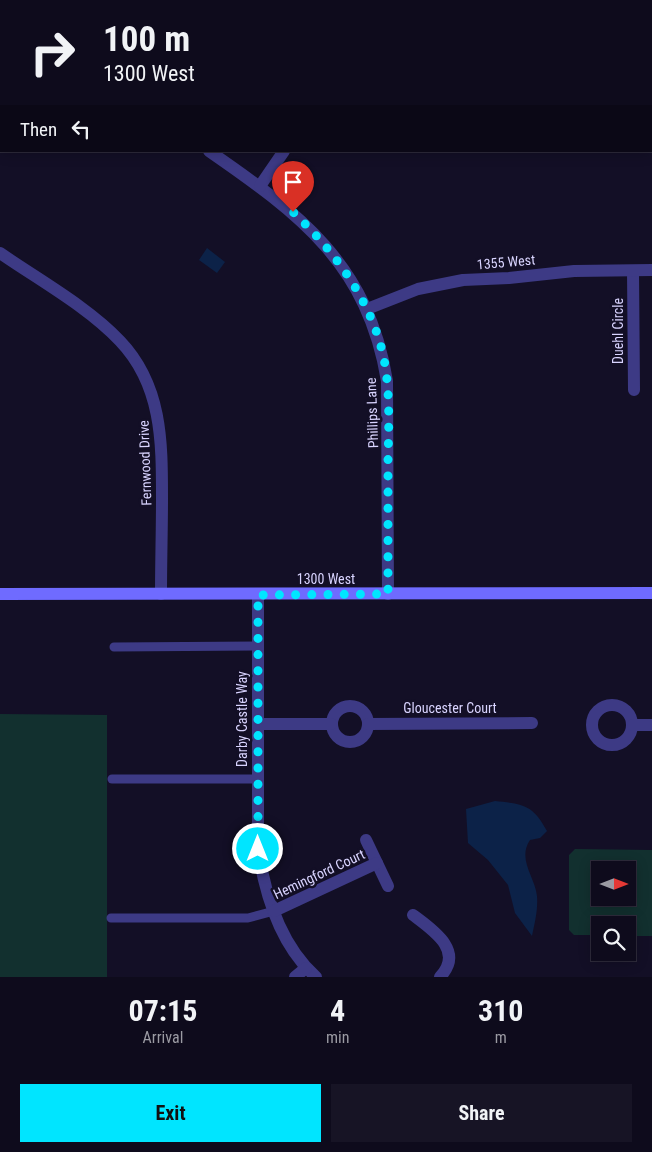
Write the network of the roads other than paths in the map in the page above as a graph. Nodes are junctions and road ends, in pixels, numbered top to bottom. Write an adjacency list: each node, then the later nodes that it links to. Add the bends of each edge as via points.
1 (210, 152): 3 (street, Phillips Lane)
2 (283, 152): 3 (street)
3 (260, 186): 7 (street, Phillips Lane, via 320,238 347,274)
4 (0, 254): 11 (street, Fernwood Drive, via 97,320 120,341 147,378 157,410 162,444)
5 (652, 270): 6 (street, 1355 West)
6 (633, 271): 7 (street, 1355 West, via 574,271 463,280 418,289); 8 (street, Duehl Circle)
7 (366, 310): 12 (street, Phillips Lane, via 378,339 387,381)
8 (634, 390)
9 (652, 593): 12 (street, 1300 West)
10 (0, 594): 11 (street, 1300 West)
11 (161, 594): 13 (street, 1300 West)
12 (388, 594): 13 (street, 1300 West)
13 (258, 595): 14 (street, Darby Castle Way)
14 (258, 646): 15 (lane); 17 (street, Darby Castle Way)
15 (114, 647)
16 (532, 723): 19 (street, Gloucester Court)
17 (258, 724): 18 (street); 23 (street, Darby Castle Way)
18 (332, 724): 19 (street, via 335,735 350,742 360,739); 19 (street, via 335,713 344,706 350,706 364,713)
19 (368, 724)
20 (633, 725): 21 (street)
21 (652, 725)
22 (112, 779): 23 (lane)
23 (257, 779): 27 (street, Darby Castle Way, via 258,849 262,878)
24 (366, 840): 25 (street, Hemingford Court)
25 (377, 863): 26 (street, Hemingford Court); 27 (street, Hemingford Court)
26 (388, 886)
27 (274, 912): 29 (lane, via 248,918); 30 (street, Darby Castle Way)
28 (413, 915): 33 (street, via 446,943 448,965)
29 (111, 918)
30 (306, 968): 31 (street); 32 (street, Darby Castle Way)
31 (295, 977)
32 (316, 977)
33 (440, 977)

